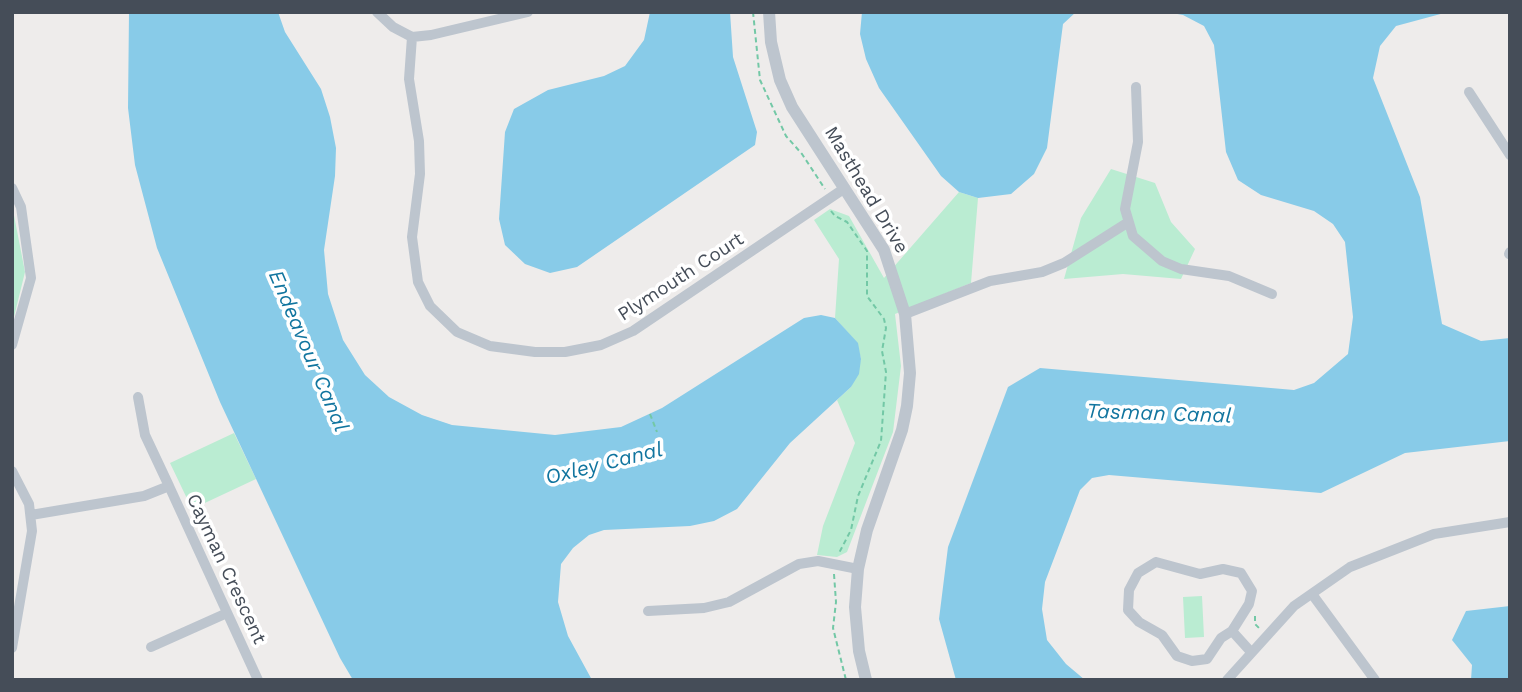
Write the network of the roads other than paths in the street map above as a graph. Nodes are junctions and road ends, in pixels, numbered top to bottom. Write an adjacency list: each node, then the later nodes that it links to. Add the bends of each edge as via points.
1 (377, 12): 4 (street)
2 (528, 12): 4 (street)
3 (769, 12): 9 (street, Masthead Drive, via 780,80 792,107)
4 (412, 37): 9 (street, Plymouth Court, via 409,79 420,173 412,236 418,282 430,306 457,332 490,346 565,352 623,336)
5 (1136, 87): 10 (street, via 1138,142 1126,190)
6 (1469, 92): 7 (street)
7 (1510, 155)
8 (12, 188): 13 (street, via 21,207 31,278)
9 (845, 188): 12 (street, Masthead Drive, via 884,250)
10 (1127, 223): 11 (street, via 1133,236 1162,261 1181,269 1229,276); 12 (street, via 1064,263 1042,272 990,281)
11 (1272, 294)
12 (905, 314): 19 (street, Masthead Drive, via 910,373 907,406)
13 (12, 345)
14 (138, 397): 16 (street, via 145,435)
15 (12, 471): 17 (street)
16 (169, 486): 17 (street, Cayman Crescent, via 144,496); 23 (street, Cayman Crescent)
17 (31, 515): 20 (street, via 32,531)
18 (1510, 522): 21 (street, via 1434,534 1386,550 1350,567)
19 (858, 569): 22 (street, via 818,561 799,564 729,602); 29 (street, Masthead Drive, via 856,618)
20 (18, 581): 26 (street)
21 (1312, 594): 27 (street, via 1294,606); 31 (street)
22 (648, 611)
23 (227, 613): 25 (street); 28 (street, Cayman Crescent)
24 (1233, 631): 24 (street, via 1221,638 1207,659 1177,656 1162,635 1128,610 1129,590 1138,573 1156,562 1200,574 1223,569 1241,573 1252,591); 27 (street)
25 (151, 647)
26 (12, 648)
27 (1251, 652): 30 (street)
28 (258, 680)
29 (866, 680)
30 (1227, 680)
31 (1375, 680)

